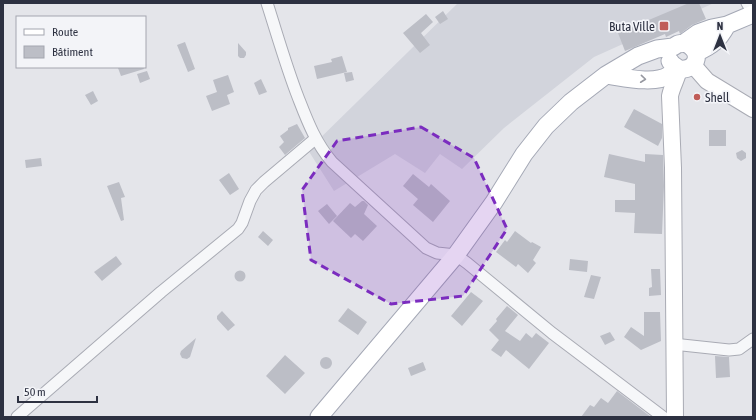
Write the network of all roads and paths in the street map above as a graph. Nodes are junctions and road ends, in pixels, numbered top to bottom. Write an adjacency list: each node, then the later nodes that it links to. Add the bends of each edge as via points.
1 (267, 3): 7 (street, via 285,63)
2 (747, 3): 3 (street)
3 (753, 13): 4 (main road, via 727,25 719,38 709,47)
4 (684, 58): 5 (main road, via 657,49 638,56); 5 (main road, one-way to 4, via 654,80 669,76); 6 (street, via 707,81); 10 (street, via 670,96 673,168)
5 (606, 75): 8 (main road, via 571,102 546,126 524,154)
6 (753, 109)
7 (315, 139): 8 (street, via 346,177 426,248 437,253); 11 (street, via 256,190 238,229)
8 (456, 255): 12 (main road); 13 (street, via 479,271 552,333)
9 (753, 339): 10 (street, via 739,349 729,350)
10 (673, 344): 14 (street)
11 (17, 417)
12 (319, 417)
13 (663, 417)
14 (674, 417)

